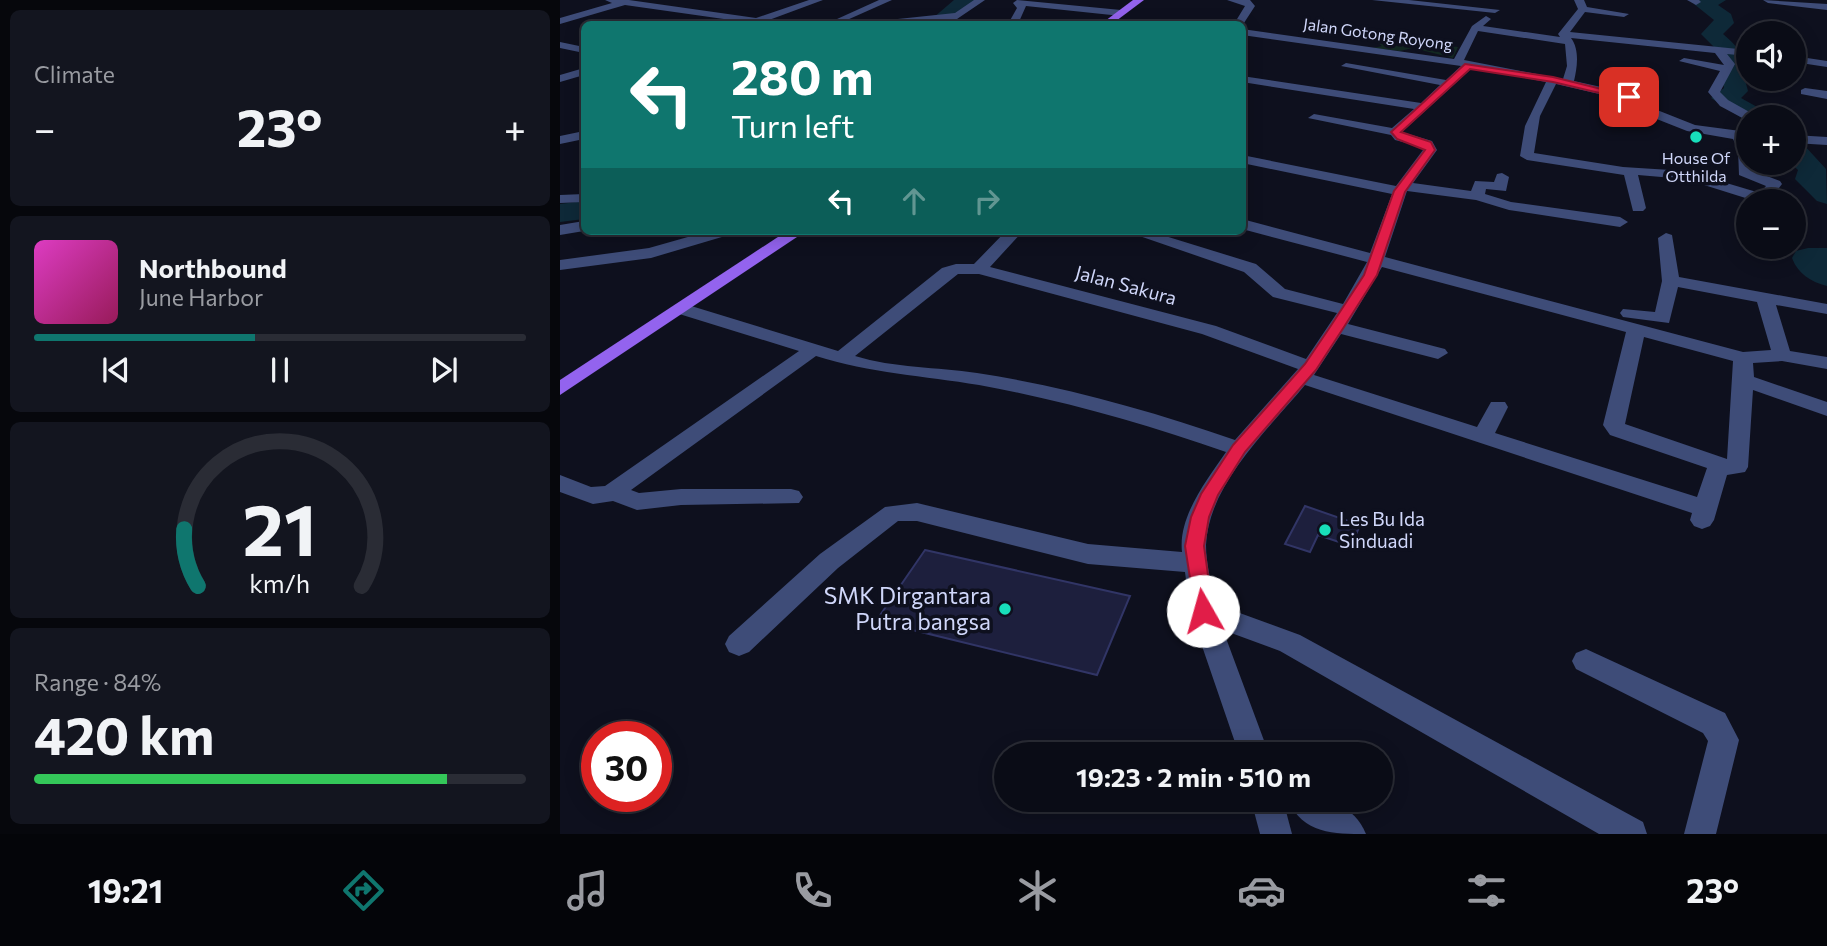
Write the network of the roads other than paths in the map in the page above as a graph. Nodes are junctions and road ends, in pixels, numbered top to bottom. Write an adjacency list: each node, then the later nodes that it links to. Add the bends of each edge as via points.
1 (610, 0): 13 (street)
2 (646, 0): 13 (street)
3 (818, 0): 23 (street)
4 (887, 0): 24 (street)
5 (980, 0): 25 (street, via 957,16)
6 (1139, 0): 18 (main road)
7 (1232, 0): 12 (street)
8 (1377, 0): 17 (street)
9 (1503, 0): 17 (street)
10 (1768, 0): 16 (street)
11 (1021, 1): 18 (street); 26 (street)
12 (1246, 1): 28 (street, via 1250,8)
13 (630, 3): 20 (street); 21 (street)
14 (1582, 3): 15 (street); 19 (street); 31 (street)
15 (1615, 4)
16 (1827, 7)
17 (1495, 10): 29 (street)
18 (1121, 13): 27 (main road)
19 (1624, 14)
20 (736, 18): 22 (street); 23 (street)
21 (560, 20)
22 (726, 21)
23 (756, 21)
24 (838, 21)
25 (889, 21)
26 (1015, 21)
27 (1111, 21)
28 (1241, 21)
29 (1475, 28): 31 (street); 41 (street)
30 (1246, 33): 41 (street, Jalan Gotong Royong)
31 (1565, 37): 32 (street); 51 (street, via 1572,57)
32 (1644, 43): 35 (street); 37 (street)
33 (560, 45): 34 (street)
34 (581, 49)
35 (1717, 49): 36 (street); 46 (street, via 1730,64)
36 (1736, 51)
37 (1649, 57)
38 (1684, 61): 46 (street)
39 (1806, 61): 40 (street)
40 (1827, 64)
41 (1462, 65): 49 (street, Jalan Gotong Royong); 50 (street)
42 (1346, 66): 50 (street)
43 (560, 67): 44 (street)
44 (581, 71)
45 (581, 73): 47 (street)
46 (1731, 74): 55 (street, via 1715,94)
47 (560, 79)
48 (1246, 80): 54 (street)
49 (1553, 80): 51 (street, Jalan Gotong Royong); 64 (street, via 1526,135 1527,156)
50 (1446, 83): 54 (street)
51 (1568, 84): 58 (street, Jalan Gotong Royong, via 1629,97 1648,111 1690,128)
52 (1805, 92): 53 (street)
53 (1827, 95)
54 (1420, 106): 57 (street)
55 (1736, 108)
56 (1314, 118): 57 (street)
57 (1395, 132): 67 (street, via 1430,147)
58 (1736, 135)
59 (581, 136): 60 (street)
60 (560, 140)
61 (1806, 140): 62 (street)
62 (1827, 141)
63 (1246, 160): 67 (street)
64 (1626, 170): 65 (street, via 1686,175 1763,199 1775,184); 71 (street, via 1632,174)
65 (1752, 175)
66 (1503, 177): 68 (street, via 1501,188 1480,184)
67 (1402, 189): 68 (street); 81 (street)
68 (1477, 196): 72 (street, via 1509,206)
69 (581, 198): 70 (street)
70 (560, 199)
71 (1638, 208)
72 (1620, 222)
73 (1246, 225): 81 (street)
74 (573, 228): 80 (street)
75 (712, 235): 82 (street, via 651,253)
76 (792, 235): 86 (main road)
77 (1011, 235): 83 (street)
78 (1146, 235): 88 (street, via 1250,268 1279,293)
79 (1666, 239): 84 (street)
80 (560, 242)
81 (1379, 253): 84 (street, via 1471,279 1655,320 1664,318); 88 (street); 89 (street)
82 (560, 265)
83 (979, 269): 93 (street, via 948,272); 96 (street, Jalan Sakura, via 1209,330)
84 (1671, 281): 85 (street)
85 (1765, 298): 87 (street); 92 (street)
86 (682, 309): 90 (street); 98 (main road)
87 (1827, 309)
88 (1342, 319): 91 (street); 96 (street)
89 (1636, 329): 94 (street); 103 (street, via 1614,425 1624,435)
90 (813, 350): 93 (street); 105 (street)
91 (1438, 353)
92 (1783, 355): 94 (street); 95 (street)
93 (841, 358): 102 (street, via 1036,391)
94 (1742, 358): 97 (street)
95 (1827, 363)
96 (1306, 372): 101 (street, Jalan Sakura); 102 (street)
97 (1744, 380): 100 (street); 103 (street, via 1739,464 1734,468)
98 (560, 389)
99 (1498, 407): 101 (street)
100 (1827, 409)
101 (1483, 436): 103 (street, Jalan Sakura, via 1703,514)
102 (1239, 449): 107 (street, via 1200,517 1194,546)
103 (1719, 464)
104 (560, 483): 105 (street, via 594,498)
105 (613, 492): 106 (street, via 636,502 681,497)
106 (791, 497)
107 (1197, 563): 108 (street); 109 (street, via 1088,554 917,512 898,512 829,561)
108 (1203, 611): 111 (street); 116 (street, via 1290,643)
109 (739, 644)
110 (1586, 661): 117 (street, via 1720,730 1724,740)
111 (1250, 742)
112 (1270, 812): 114 (street)
113 (1320, 812): 115 (street)
114 (1276, 834)
115 (1350, 834)
116 (1630, 834)
117 (1700, 834)

